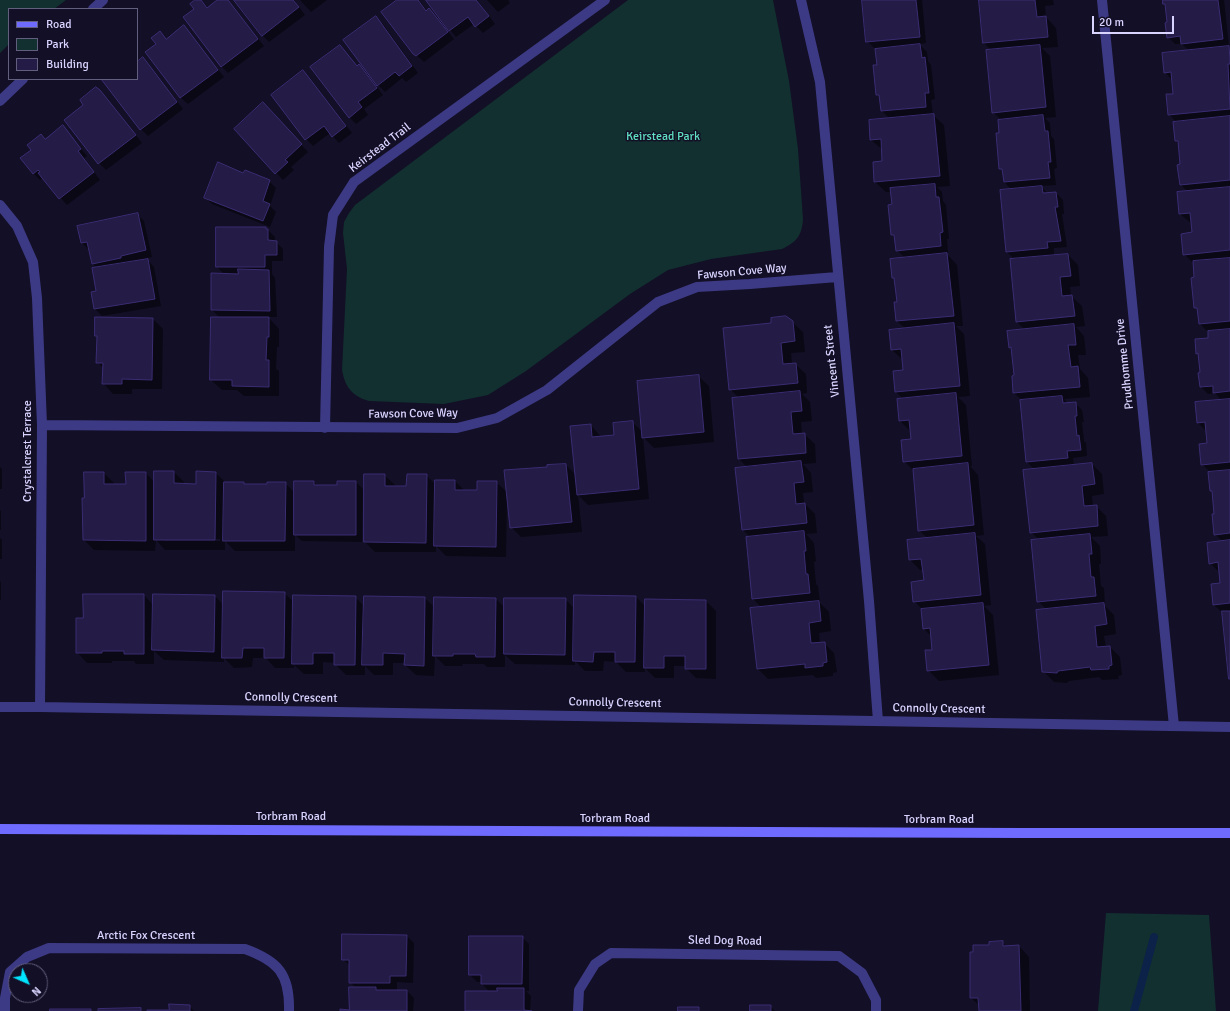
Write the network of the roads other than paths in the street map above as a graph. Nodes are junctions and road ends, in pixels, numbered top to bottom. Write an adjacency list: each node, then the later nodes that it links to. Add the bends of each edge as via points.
1 (103, 0): 5 (street)
2 (605, 0): 11 (street, Keirstead Trail, via 354,182 332,215)
3 (801, 0): 9 (street, Vincent Street, via 820,82)
4 (1102, 0): 15 (street, Prudhomme Drive)
5 (94, 8)
6 (21, 80): 7 (street)
7 (0, 101)
8 (0, 205): 10 (street, Crystalcrest Terrace, via 17,226 33,262 37,298)
9 (837, 277): 11 (street, Fawson Cove Way, via 697,287 658,302 547,390 497,418 457,428); 14 (street, Vincent Street, via 869,601)
10 (42, 425): 11 (street, Fawson Cove Way); 13 (street, Crystalcrest Terrace)
11 (325, 428)
12 (0, 707): 13 (street, Connolly Crescent)
13 (40, 707): 14 (street, Connolly Crescent)
14 (878, 721): 15 (street, Connolly Crescent)
15 (1174, 726): 16 (street, Connolly Crescent)
16 (1230, 727)
17 (0, 829): 18 (main road, Torbram Road)
18 (1230, 833)
19 (5, 1011): 20 (street, Arctic Fox Crescent, via 10,972 27,957 50,948 245,949 267,958 277,967 286,983)
20 (289, 1011)
21 (578, 1011): 22 (street, Sled Dog Road, via 579,990 595,964 611,953 839,956 862,973 876,1000)
22 (876, 1011)

